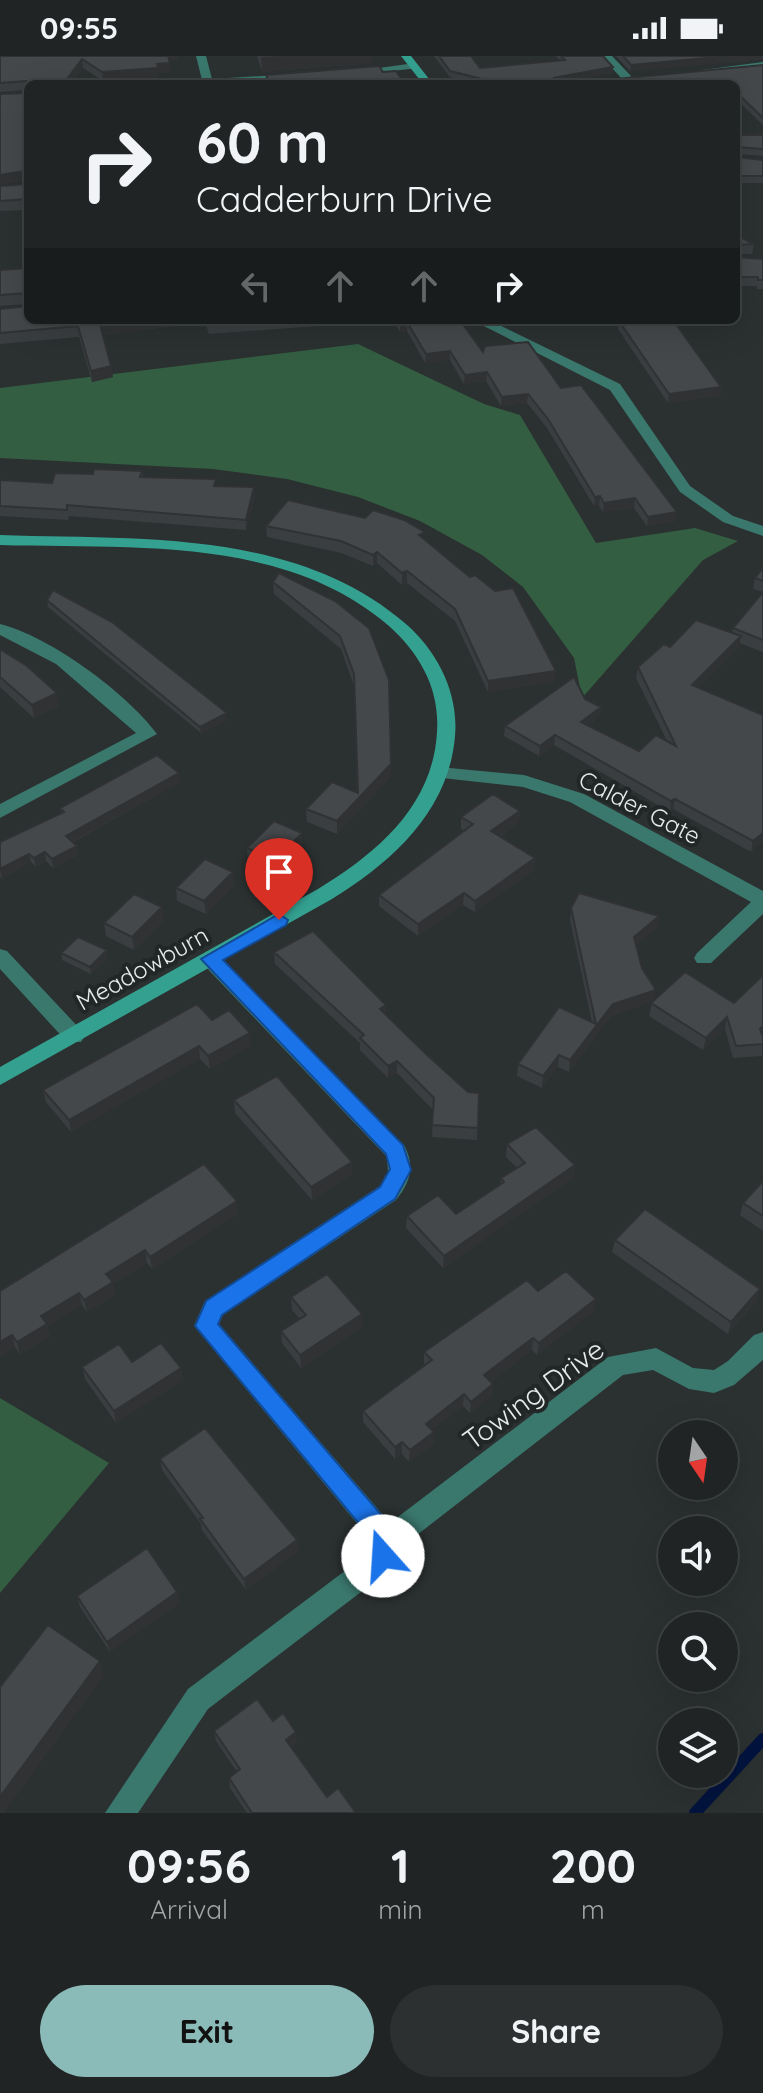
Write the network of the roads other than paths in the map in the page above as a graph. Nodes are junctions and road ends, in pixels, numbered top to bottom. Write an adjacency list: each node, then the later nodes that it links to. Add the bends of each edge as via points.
1 (201, 56): 12 (street)
2 (406, 56): 4 (street)
3 (606, 56): 10 (street)
4 (415, 66): 7 (street); 14 (street)
5 (761, 68): 6 (street)
6 (699, 71)
7 (349, 72)
8 (305, 76): 13 (street)
9 (641, 77): 10 (street)
10 (627, 78): 11 (street)
11 (614, 79)
12 (207, 80)
13 (250, 80)
14 (425, 80)
15 (487, 324): 17 (street, via 615,387 685,489)
16 (763, 517): 17 (street)
17 (728, 519): 18 (street)
18 (763, 531)
19 (0, 540): 21 (street, Meadowburn, via 225,552 293,566 342,586 402,628 430,664 447,727)
20 (0, 629): 22 (street, via 73,664 148,734)
21 (439, 773): 23 (street, Calder Gate, via 524,781 577,798); 26 (street, Meadowburn, via 403,835 368,866)
22 (0, 812)
23 (763, 902): 25 (street)
24 (0, 956): 27 (street)
25 (704, 958)
26 (210, 959): 27 (street, Meadowburn); 30 (street, via 400,1160 398,1178 388,1193 214,1308 206,1326)
27 (74, 1036): 28 (street, Meadowburn)
28 (0, 1077)
29 (763, 1343): 30 (street, Towing Drive, via 741,1367 717,1381 686,1380 656,1359 617,1365)
30 (388, 1541): 31 (street, Towing Drive, via 383,1556 368,1570 198,1699)
31 (120, 1813)

